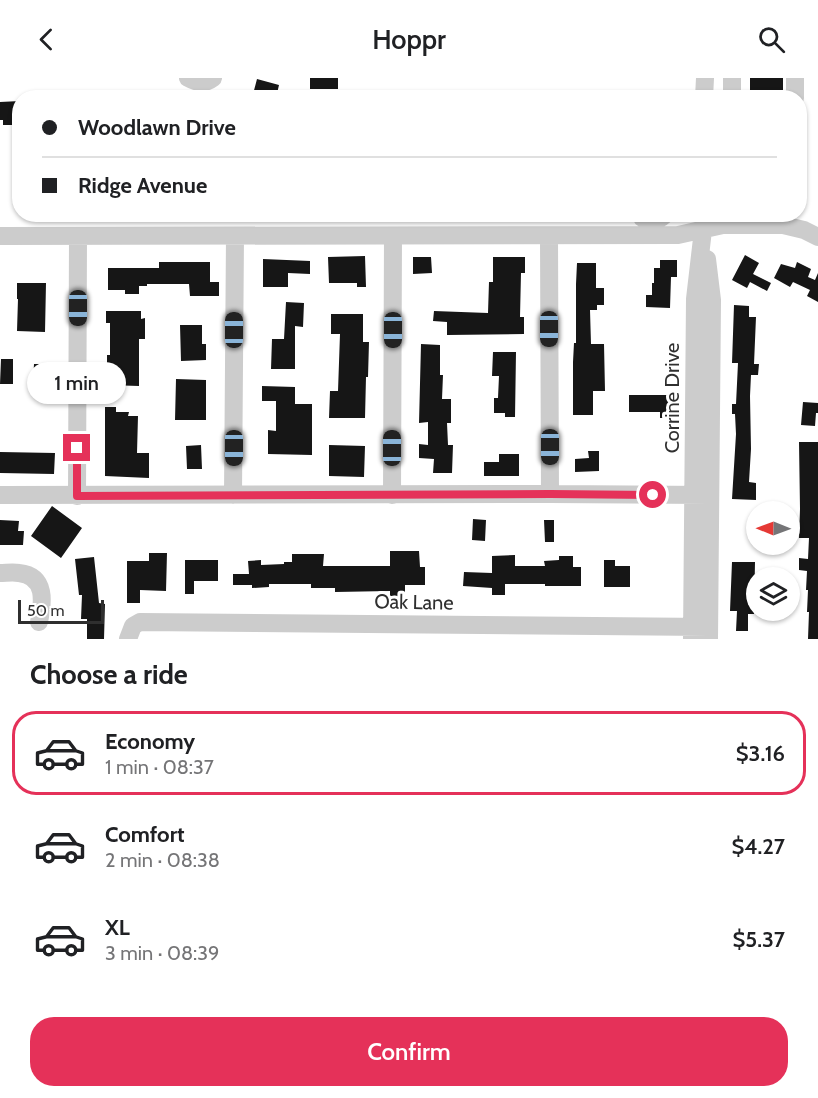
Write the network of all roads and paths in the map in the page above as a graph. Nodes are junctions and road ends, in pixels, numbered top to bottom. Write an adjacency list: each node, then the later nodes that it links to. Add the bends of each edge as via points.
1 (188, 78): 2 (street, via 204,83)
2 (213, 78)
3 (703, 222): 7 (street, via 678,235); 9 (street, via 783,225); 14 (street, Corrine Drive, via 695,299)
4 (0, 236): 8 (street)
5 (235, 236): 6 (street); 8 (street); 12 (street)
6 (393, 236): 7 (street); 13 (street)
7 (549, 236): 10 (street)
8 (78, 237): 15 (street)
9 (818, 237)
10 (550, 494): 13 (street); 14 (street)
11 (0, 495): 15 (street)
12 (233, 495): 13 (street); 15 (street)
13 (392, 495)
14 (702, 495): 18 (street, Corrine Drive)
15 (77, 496)
16 (0, 573): 17 (street, via 22,573 34,578 43,601)
17 (39, 622)
18 (701, 633): 19 (street, Oak Lane, via 140,622 133,626)
19 (128, 639)

